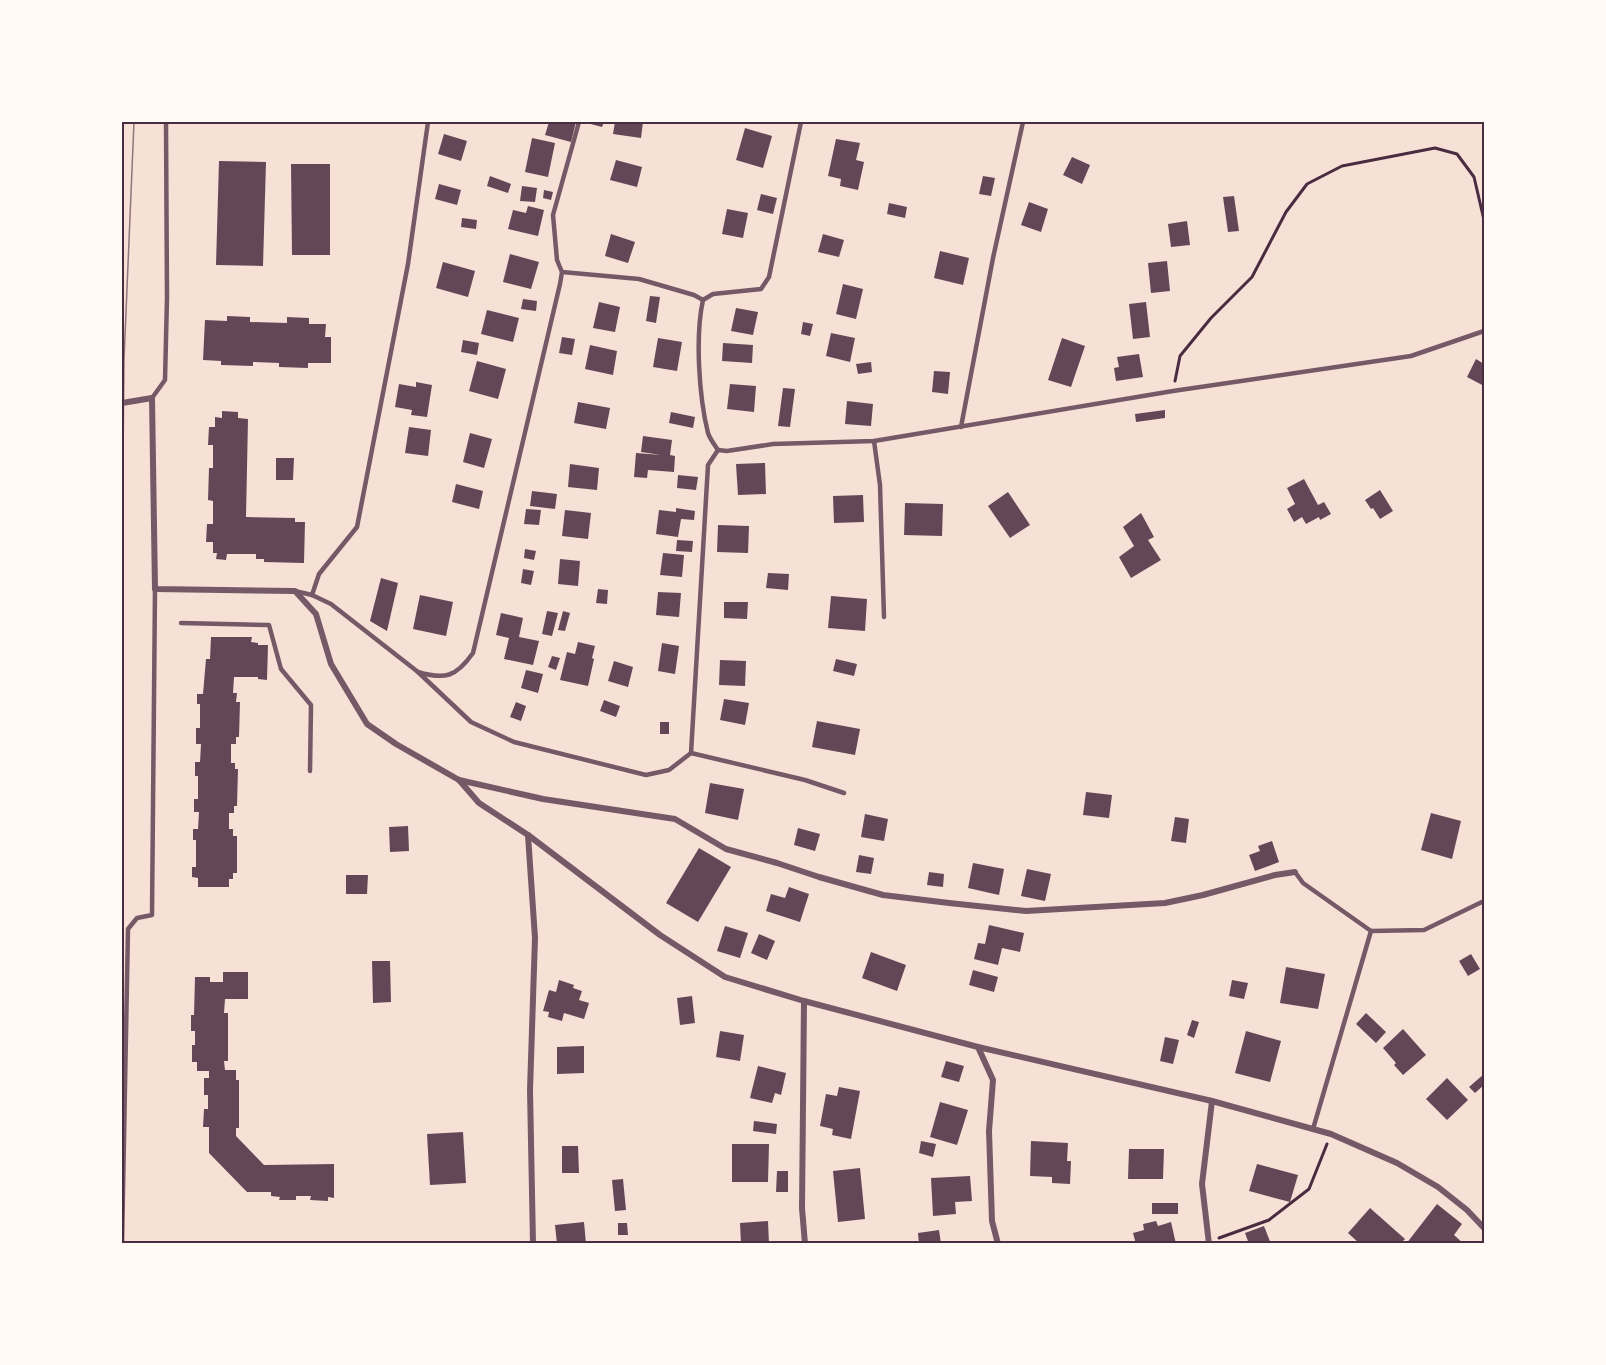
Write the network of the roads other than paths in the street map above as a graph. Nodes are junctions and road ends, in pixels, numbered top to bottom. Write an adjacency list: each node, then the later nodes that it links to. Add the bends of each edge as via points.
1 (166, 122): 9 (lane, via 165,380)
2 (428, 122): 16 (lane, via 408,264 357,527 319,574)
3 (579, 122): 6 (lane, via 553,215 556,261)
4 (801, 122): 7 (lane, via 769,277 761,289 713,294)
5 (1023, 122): 11 (lane)
6 (561, 272): 7 (lane, via 639,279); 19 (lane, via 473,653 452,674 436,677)
7 (703, 300): 13 (lane, via 701,385 709,435)
8 (1485, 331): 11 (lane, via 1411,356)
9 (152, 398): 10 (street); 14 (street)
10 (122, 403)
11 (961, 427): 12 (lane)
12 (874, 441): 13 (lane); 17 (lane, via 880,485)
13 (717, 450): 20 (lane, via 708,465)
14 (155, 589): 15 (street); 34 (lane, via 152,915 137,918 128,929)
15 (295, 591): 16 (lane); 22 (street, via 316,614 331,664 367,724)
16 (312, 595): 19 (lane, via 331,604)
17 (884, 617)
18 (181, 623): 21 (lane, via 269,625 281,669 311,705)
19 (418, 672): 20 (lane, via 471,722 514,742 646,776 669,770)
20 (691, 753): 23 (lane)
21 (310, 771)
22 (459, 780): 24 (street, via 478,803); 25 (street, via 543,799 675,819 726,849 883,895 949,903 1026,911 1165,903)
23 (844, 793)
24 (528, 835): 28 (street, via 660,934 725,977); 35 (street, via 535,938 530,1090)
25 (1295, 872): 27 (lane, via 1303,883)
26 (1485, 901): 27 (lane, via 1424,930)
27 (1371, 931): 31 (lane)
28 (804, 1001): 29 (street); 36 (street)
29 (978, 1047): 30 (street); 37 (street, via 993,1080 989,1131 992,1221)
30 (1212, 1101): 31 (street); 33 (street, via 1202,1184)
31 (1313, 1129): 32 (street, via 1397,1163 1438,1187)
32 (1485, 1228)
33 (1209, 1243)
34 (122, 1244)
35 (533, 1244)
36 (805, 1244)
37 (998, 1244)

